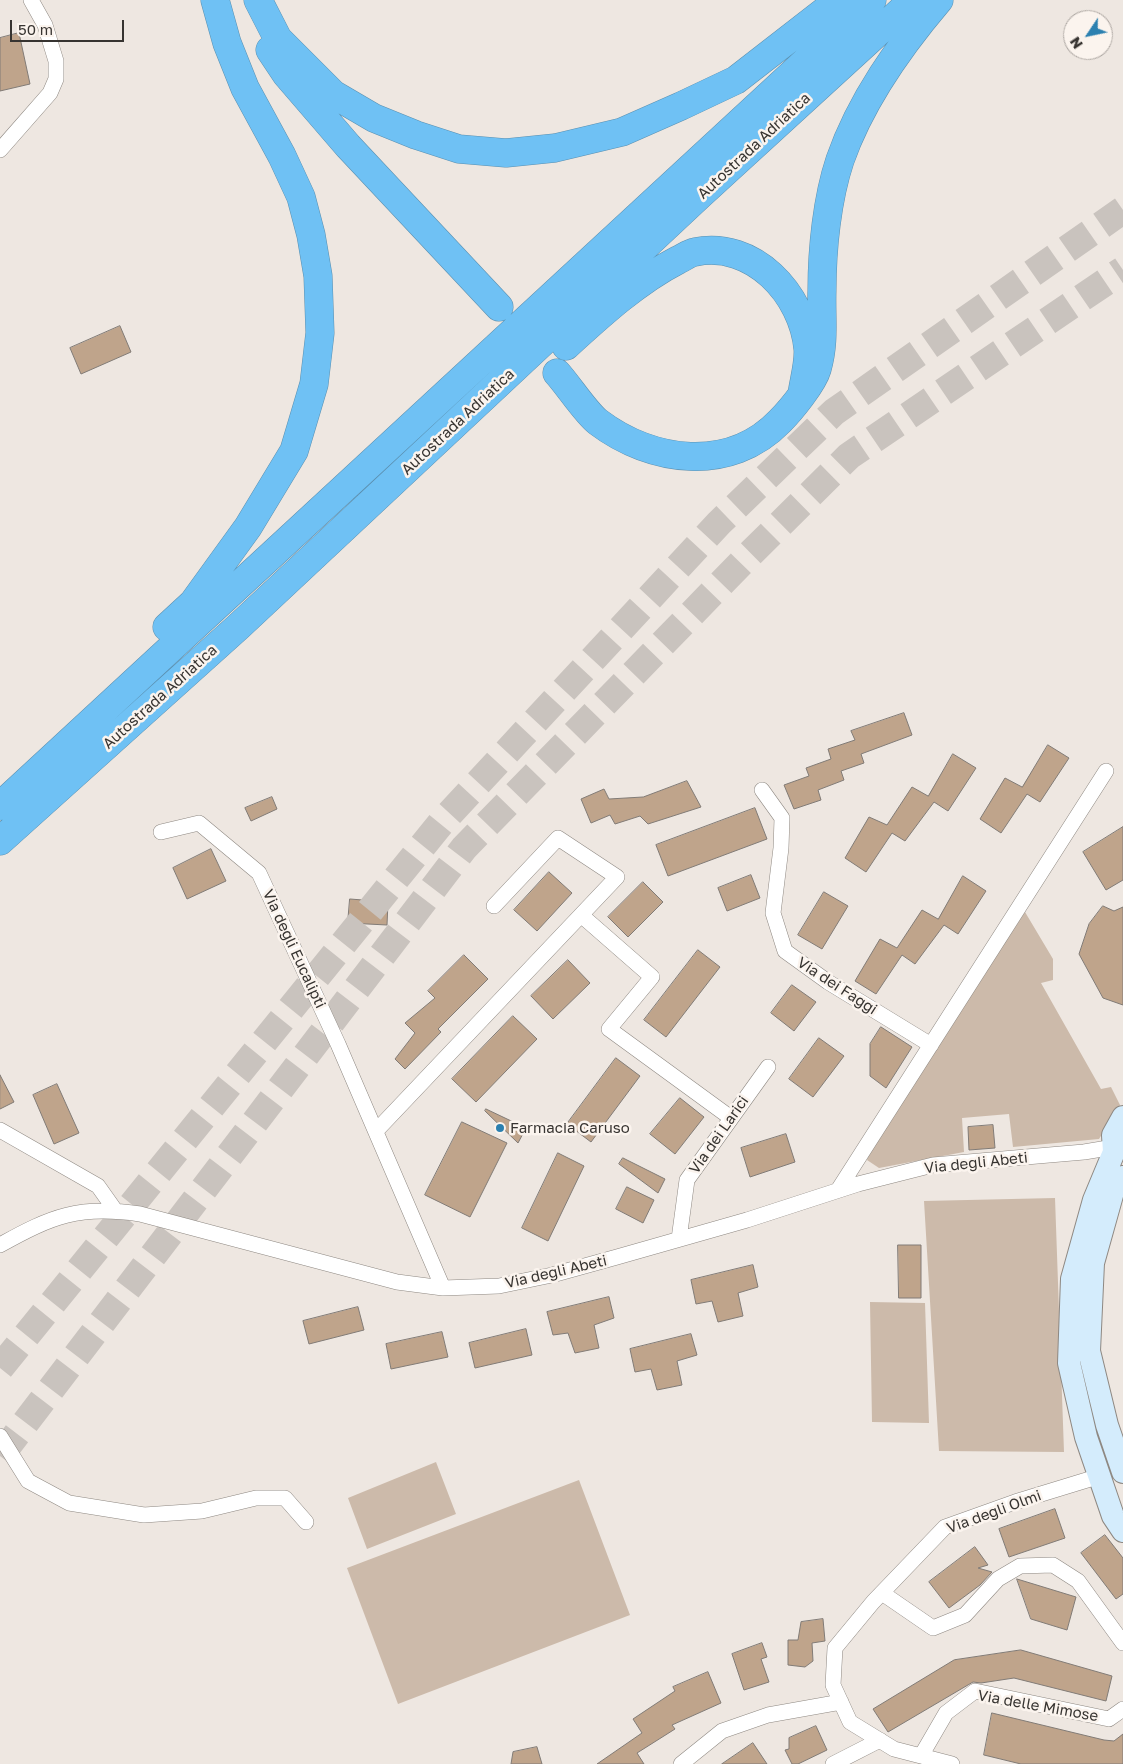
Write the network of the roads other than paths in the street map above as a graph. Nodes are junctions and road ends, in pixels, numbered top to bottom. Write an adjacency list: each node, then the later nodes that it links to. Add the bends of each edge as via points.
1 (31, 0): 9 (street, via 45,25 56,61 56,79 50,93)
2 (215, 0): 15 (highway, via 227,43 245,88 282,156 306,216 318,276 320,333 314,384 294,451 248,527 192,603)
3 (243, 0): 10 (highway, via 286,74 348,146)
4 (258, 0): 5 (highway, via 278,39 333,94 374,118 416,135 459,149 506,153 555,148 622,132 681,106 736,80)
5 (839, 0)
6 (872, 0): 17 (highway, Autostrada Adriatica)
7 (913, 0): 13 (highway, Autostrada Adriatica)
8 (939, 0): 12 (highway, via 909,35 881,77 840,160 830,204 822,272 823,342 816,371)
9 (0, 150)
10 (499, 307)
11 (557, 372): 12 (highway, via 596,421 620,436 666,454 719,455 746,446 770,432)
12 (802, 394): 13 (highway, via 808,350 801,316 782,286 754,262 728,250 694,252 658,270 591,323 386,506)
13 (238, 627): 19 (highway, Autostrada Adriatica)
14 (1106, 771): 22 (street)
15 (0, 789)
16 (762, 790): 22 (street, Via dei Faggi, via 782,818 773,913 785,951 828,982)
17 (0, 806)
18 (161, 832): 27 (street, Via degli Eucalipti, via 199,823 260,873)
19 (0, 841)
20 (494, 906): 21 (street, via 558,838 618,877)
21 (581, 915): 25 (street, via 652,977 608,1029); 27 (street)
22 (931, 1045): 30 (street)
23 (768, 1067): 25 (street, Via dei Larici)
24 (1123, 1117): 28 (street, via 1113,1135)
25 (731, 1118): 32 (street, Via dei Larici, via 687,1180)
26 (0, 1130): 31 (street, via 98,1186)
27 (376, 1131): 35 (street, Via degli Eucalipti)
28 (1117, 1153): 30 (street, Via degli Abeti, via 1084,1152 934,1166); 34 (street, via 1094,1200)
29 (1123, 1177): 34 (street, via 1114,1188)
30 (838, 1190): 32 (street, Via degli Abeti)
31 (115, 1210): 33 (street, Via degli Abeti, via 88,1210 62,1216 36,1225); 35 (street, Via degli Abeti, via 397,1282)
32 (679, 1239): 35 (street, Via degli Abeti, via 543,1277 499,1286)
33 (0, 1245)
34 (1086, 1260): 36 (street, via 1089,1351); 37 (street, via 1072,1280 1068,1363)
35 (443, 1288)
36 (1104, 1412): 37 (street); 39 (street)
37 (1082, 1416): 40 (street)
38 (0, 1436): 41 (street, via 28,1481 69,1503 144,1515 202,1510 256,1498 285,1498)
39 (1123, 1472)
40 (1100, 1476): 42 (street, via 1113,1516); 43 (street, Via degli Olmi, via 945,1527)
41 (306, 1522)
42 (1123, 1531)
43 (882, 1593): 44 (street, via 933,1628 965,1615 998,1579 1020,1566 1053,1565 1078,1581); 45 (street, Via degli Olmi, via 835,1648 833,1685)
44 (1123, 1644)
45 (841, 1702): 47 (street, Via degli Olmi, via 850,1722); 49 (street, via 768,1715 722,1731)
46 (1123, 1709): 48 (street, Via delle Mimose, via 1109,1719 975,1691 946,1713)
47 (880, 1740): 48 (street, Via degli Olmi, via 894,1749); 50 (street)
48 (921, 1756): 51 (street, Via degli Olmi)
49 (681, 1764)
50 (833, 1764)
51 (952, 1764)

